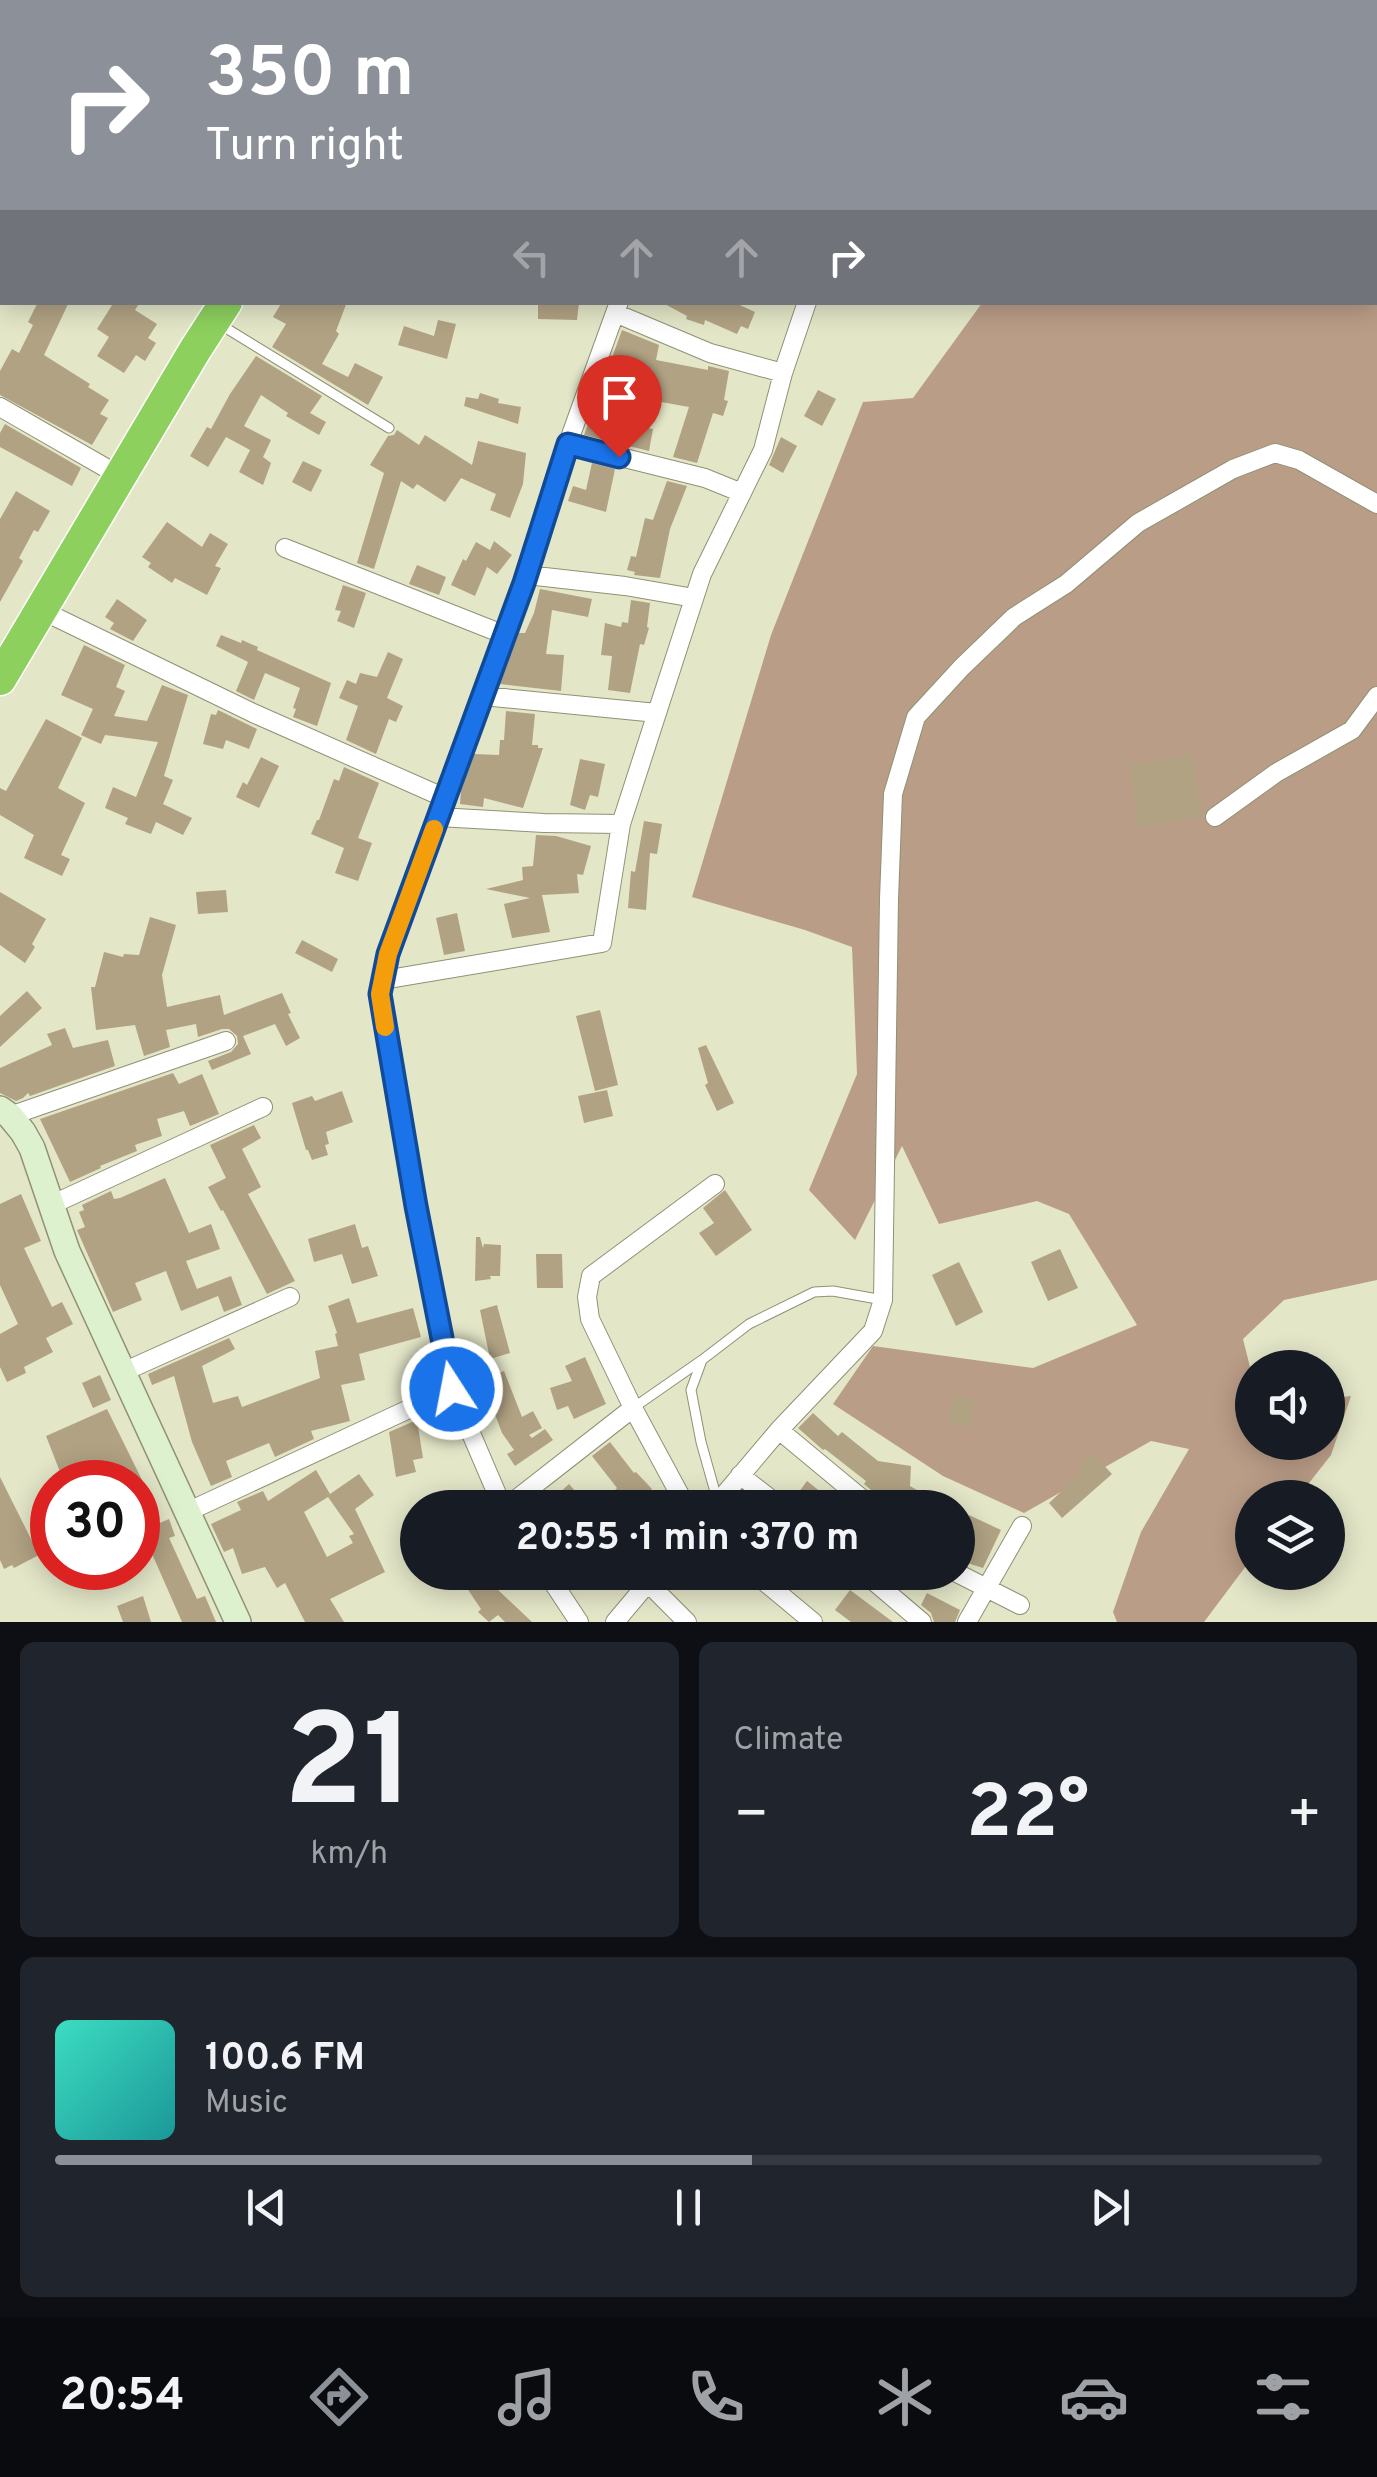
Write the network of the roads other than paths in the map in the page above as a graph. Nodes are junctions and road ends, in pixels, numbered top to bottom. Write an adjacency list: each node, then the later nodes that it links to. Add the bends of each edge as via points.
1 (806, 305): 4 (street)
2 (617, 308): 4 (street, via 710,353); 7 (street)
3 (220, 312): 6 (lane); 8 (highway)
4 (782, 373): 9 (street, via 763,450)
5 (0, 407): 8 (street)
6 (389, 428)
7 (568, 444): 9 (street); 12 (street)
8 (120, 476): 14 (highway)
9 (742, 493): 13 (street)
10 (1377, 504): 31 (street, via 1275,453 1233,469 1138,523 1066,584 1014,617 916,717 893,794)
11 (284, 548): 15 (street)
12 (527, 575): 13 (street); 15 (street)
13 (694, 598): 19 (street)
14 (41, 610): 16 (highway); 20 (street)
15 (505, 635): 17 (street)
16 (0, 679)
17 (483, 696): 19 (street); 20 (street)
18 (1377, 696): 22 (street, via 1352,730)
19 (657, 713): 23 (street)
20 (445, 798): 21 (street)
21 (438, 817): 23 (street); 24 (street)
22 (1215, 817)
23 (620, 824): 24 (street, via 602,943)
24 (382, 980): 34 (street)
25 (226, 1041): 27 (street)
26 (263, 1107): 29 (street)
27 (5, 1113): 29 (street, via 32,1148)
28 (715, 1184): 35 (street, via 592,1276 590,1319)
29 (51, 1205): 33 (street)
30 (290, 1297): 33 (street)
31 (883, 1300): 32 (lane, via 814,1292 749,1324); 36 (street, via 873,1331)
32 (702, 1360): 35 (lane); 41 (lane, via 692,1390)
33 (122, 1372): 45 (street)
34 (452, 1389): 38 (street); 45 (street)
35 (633, 1408): 39 (street); 40 (street)
36 (779, 1430): 37 (street); 44 (street)
37 (740, 1476): 42 (street); 43 (street)
38 (496, 1490)
39 (527, 1490)
40 (677, 1490)
41 (712, 1490)
42 (728, 1490)
43 (758, 1490)
44 (851, 1490)
45 (187, 1512): 55 (street)
46 (1022, 1526): 48 (street)
47 (975, 1582): 48 (street)
48 (987, 1588): 54 (street); 61 (street)
49 (558, 1590): 56 (street)
50 (643, 1590): 57 (street)
51 (662, 1590): 58 (street)
52 (775, 1590): 59 (street)
53 (884, 1590): 60 (street)
54 (1020, 1605)
55 (238, 1622)
56 (579, 1622)
57 (615, 1622)
58 (687, 1622)
59 (813, 1622)
60 (922, 1622)
61 (967, 1622)

